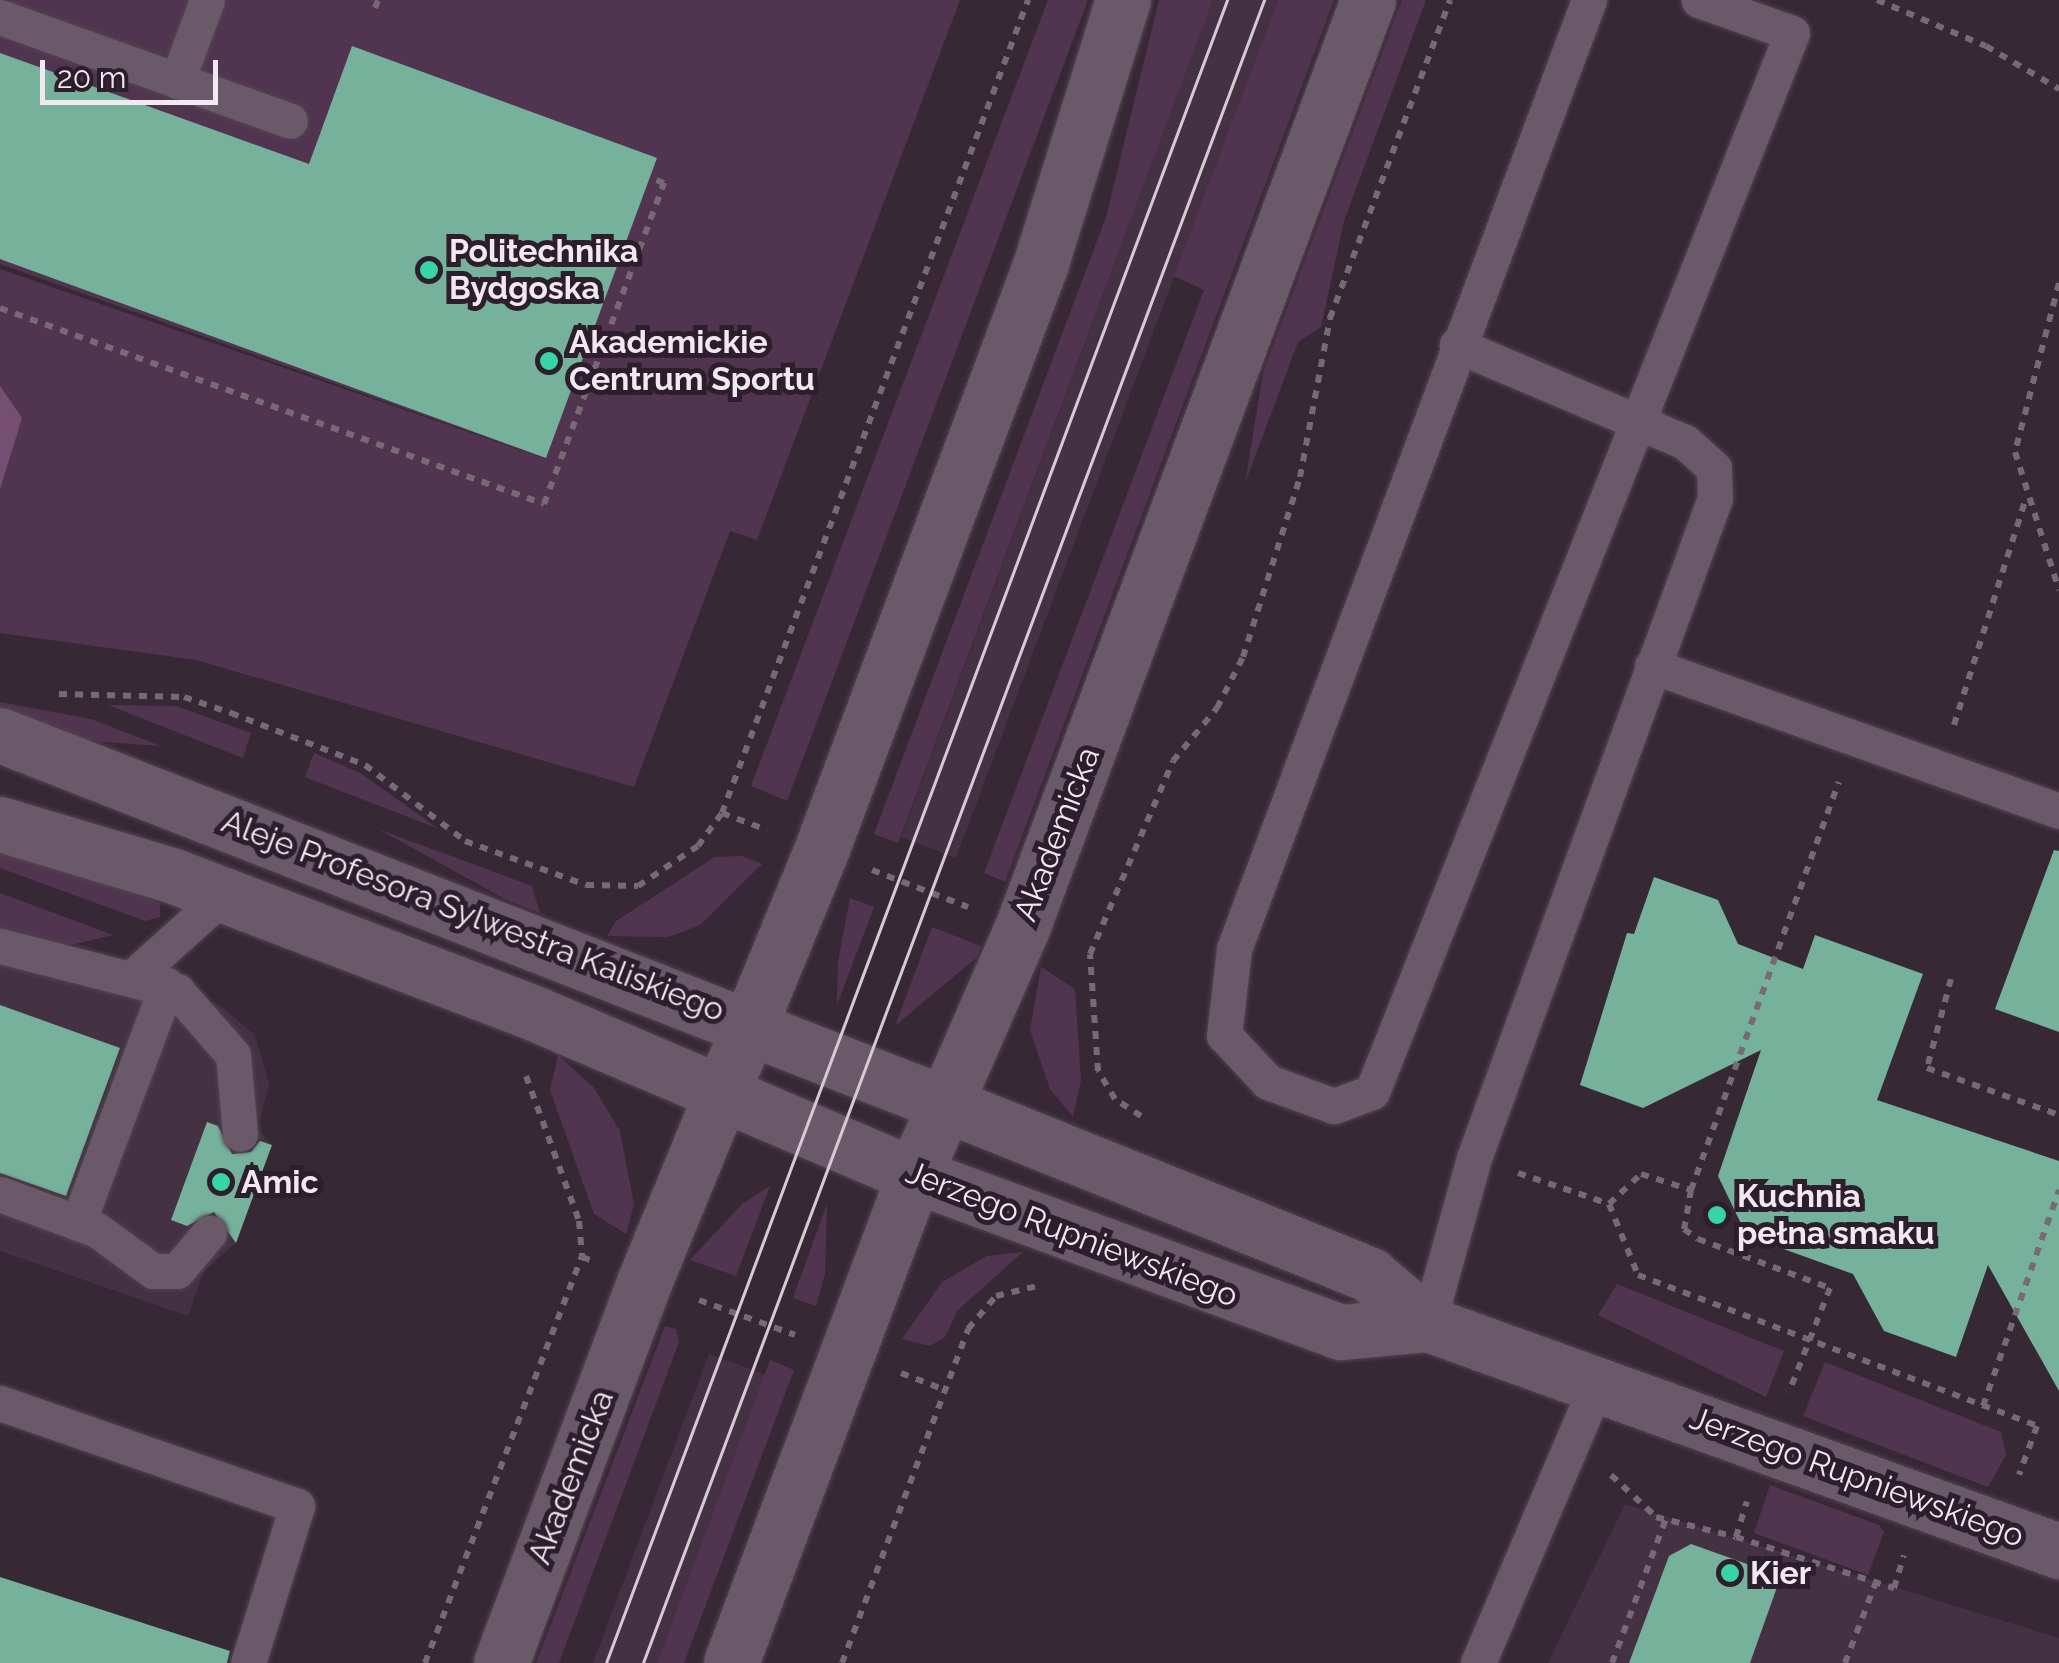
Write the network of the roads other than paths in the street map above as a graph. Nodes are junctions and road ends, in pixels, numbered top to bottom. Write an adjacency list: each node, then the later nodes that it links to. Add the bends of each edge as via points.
1 (207, 0): 7 (lane)
2 (1123, 0): 18 (street, Akademicka, via 1040,266)
3 (1368, 0): 20 (street, Akademicka, via 1022,928)
4 (1589, 0): 9 (lane)
5 (1699, 0): 10 (lane, via 1792,33)
6 (0, 17): 7 (lane)
7 (177, 81): 8 (lane)
8 (290, 122)
9 (1457, 345): 10 (lane); 10 (lane, via 1234,949 1224,1035 1268,1082 1334,1106 1372,1092)
10 (1640, 418): 11 (lane, via 1714,468 1715,498)
11 (1652, 666): 13 (lane); 26 (lane, via 1474,1158)
12 (0, 735): 18 (street, Aleje Profesora Sylwestra Kaliskiego)
13 (2059, 811)
14 (0, 824): 15 (street)
15 (224, 896): 17 (lane); 19 (street)
16 (0, 946): 17 (lane)
17 (151, 980): 21 (lane, via 197,1008 233,1056); 24 (lane)
18 (754, 1023): 19 (street, Akademicka); 20 (street, Aleje Profesora Sylwestra Kaliskiego)
19 (726, 1092): 22 (street, Jerzego Rupniewskiego); 31 (street, Akademicka, via 645,1280)
20 (943, 1102): 22 (street, Akademicka); 26 (street, Jerzego Rupniewskiego, via 1370,1275)
21 (240, 1134)
22 (914, 1176): 26 (street, Jerzego Rupniewskiego, via 1341,1332); 32 (street, Akademicka)
23 (0, 1194): 24 (lane)
24 (78, 1224): 25 (lane, via 152,1271 177,1271)
25 (208, 1233)
26 (1428, 1324): 27 (street, Jerzego Rupniewskiego)
27 (1597, 1384): 29 (street, Jerzego Rupniewskiego); 33 (lane)
28 (0, 1403): 30 (lane, via 296,1506)
29 (2059, 1551)
30 (248, 1663)
31 (501, 1663)
32 (731, 1663)
33 (1478, 1663)

